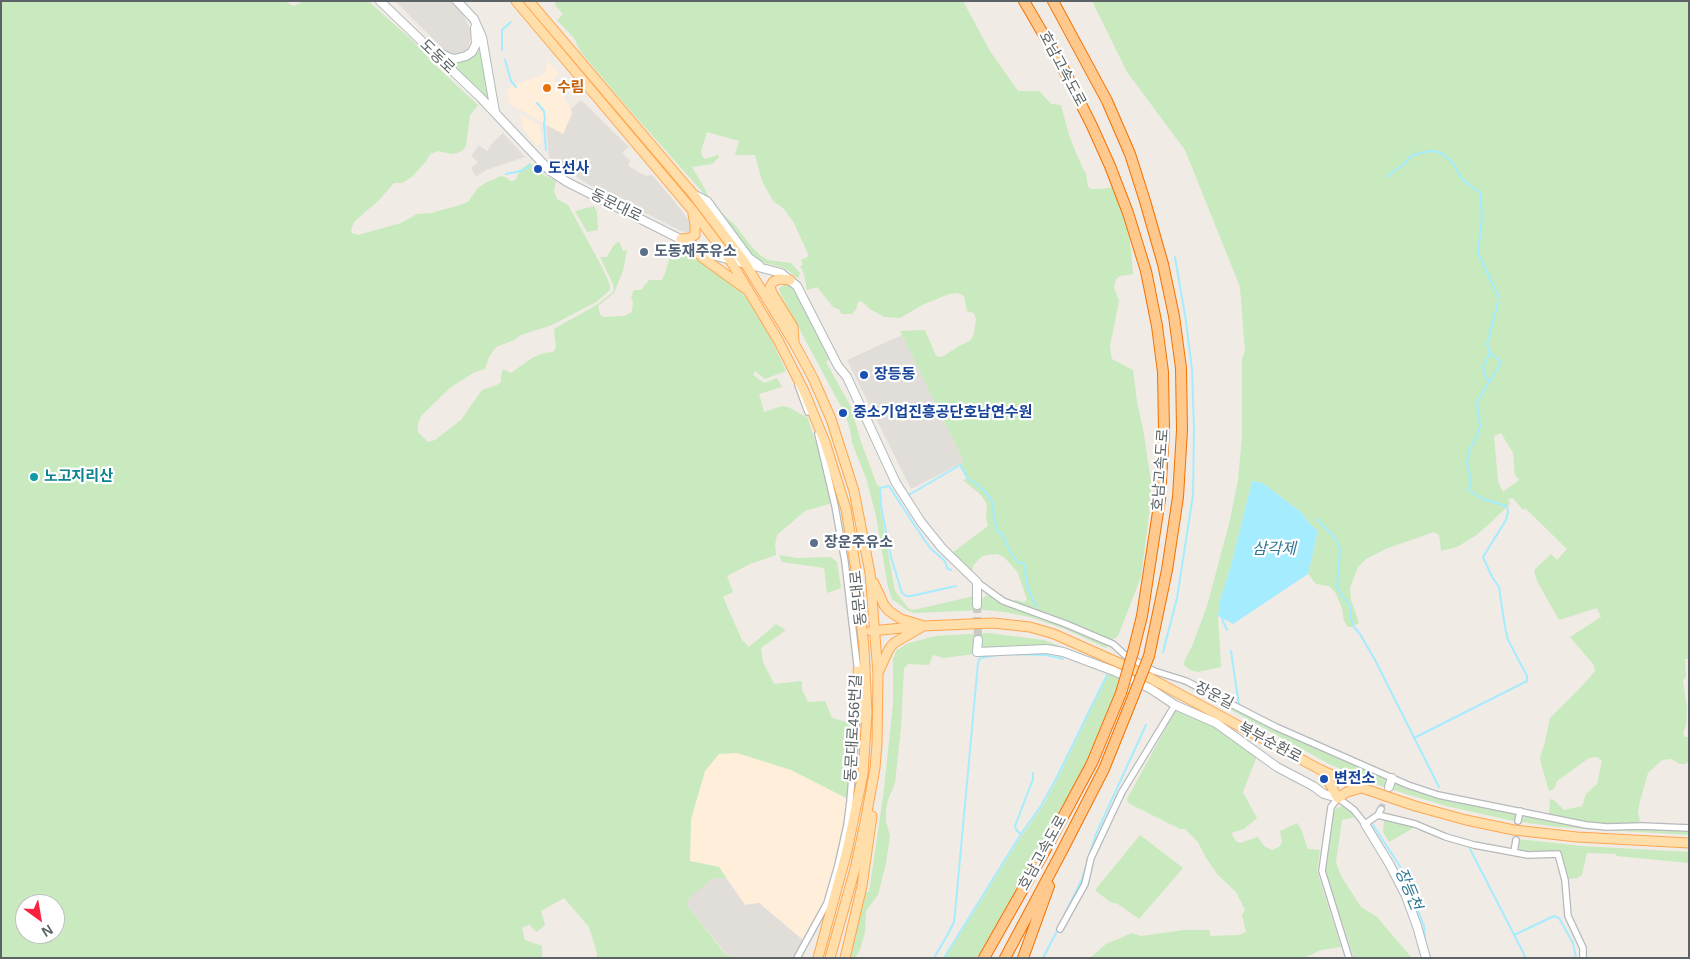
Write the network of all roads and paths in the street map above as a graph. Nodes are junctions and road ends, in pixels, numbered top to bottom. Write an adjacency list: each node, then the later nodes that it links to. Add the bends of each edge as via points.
1 (380, 1): 10 (street, 도동로)
2 (457, 1): 8 (street)
3 (516, 1): 13 (main road, 동문대로)
4 (529, 1): 12 (main road, 동문대로)
5 (1018, 1): 9 (highway)
6 (1024, 1): 9 (highway, 호남고속도로)
7 (1053, 1): 46 (highway, 호남고속도로, bridge, via 1108,101 1145,201 1174,316 1182,430 1178,497 1149,656 1104,769)
8 (474, 19): 10 (street, via 476,44 466,56 450,58); 11 (street, via 482,37)
9 (1039, 25): 49 (highway, 호남고속도로, bridge, via 1092,126 1125,205 1146,271 1163,372 1164,430 1160,499 1142,616 1121,693 1092,763)
10 (426, 47): 11 (street, 도동로)
11 (494, 112): 14 (street, 동문대로, via 550,170 567,182)
12 (693, 194): 17 (main road, 동문대로); 18 (street, via 707,201 749,258)
13 (693, 211): 14 (main road, via 695,235); 16 (main road, 동문대로)
14 (681, 239): 15 (street, 동문대로)
15 (692, 245): 16 (street, 동문대로); 20 (main road, via 703,258)
16 (730, 260): 17 (street, 동문대로); 20 (main road, 동문대로)
17 (744, 263): 18 (street); 21 (main road, 동문대로)
18 (762, 268): 19 (street, via 781,273)
19 (790, 280): 21 (main road, via 779,279 770,287 793,327); 24 (street, via 802,293 838,366 847,377 888,469 916,516 942,548)
20 (750, 292): 22 (main road, 동문대로)
21 (794, 343): 23 (main road, 동문대로, via 813,378 839,442 858,504)
22 (796, 376): 28 (main road, 동문대로, via 825,442 846,508); 30 (street, 동문대로456번길, via 818,433 832,490)
23 (870, 573): 26 (main road, via 889,611); 27 (main road, 동문대로)
24 (977, 582): 25 (street); 36 (street, 장운길, via 1003,601 1113,644 1125,655 1154,671 1186,681 1276,727)
25 (977, 605)
26 (923, 626): 27 (main road, 북부순환로); 31 (main road, via 894,643); 34 (main road, 북부순환로, via 993,623 1054,634 1135,670)
27 (875, 630): 28 (main road, 북부순환로); 31 (main road, 동문대로)
28 (863, 632): 33 (main road, 동문대로)
29 (978, 640): 32 (street, 장운길, via 977,652 1047,649 1063,652 1114,671)
30 (858, 671): 33 (main road, via 861,714); 50 (street, 동문대로456번길, via 847,825 827,903)
31 (878, 674): 35 (main road, 동문대로)
32 (1175, 705): 39 (street, 장운길, via 1216,724 1277,767 1324,794); 48 (street, 장운길, via 1122,792 1091,858 1085,884)
33 (866, 728): 51 (main road, 동문대로, via 863,774 853,824)
34 (1321, 770): 38 (main road, 북부순환로); 39 (main road)
35 (873, 778): 52 (main road, 동문대로, via 866,823); 53 (main road, via 867,858)
36 (1392, 778): 37 (street); 40 (street, 장운길, via 1438,795)
37 (1389, 787)
38 (1362, 788): 39 (main road); 45 (main road, 북부순환로, via 1435,813 1514,830)
39 (1338, 798): 42 (street, 장운길); 58 (street, via 1331,807 1322,871)
40 (1520, 812): 41 (street); 43 (street, 장운길, via 1600,826)
41 (1518, 821)
42 (1365, 824): 47 (street, via 1379,812 1446,838); 59 (street, 장운길, via 1406,896)
43 (1689, 828)
44 (1516, 840): 47 (street)
45 (1689, 843)
46 (1062, 851): 56 (highway, 호남고속도로); 57 (highway, 호남고속도로)
47 (1514, 852): 60 (street, via 1558,854 1565,880 1568,916 1583,948)
48 (1060, 929)
49 (998, 934): 54 (highway, 호남고속도로); 55 (highway, 호남고속도로)
50 (797, 958)
51 (818, 958)
52 (830, 958)
53 (845, 958)
54 (980, 958)
55 (984, 958)
56 (1005, 958)
57 (1023, 958)
58 (1349, 958)
59 (1426, 958)
60 (1583, 958)

